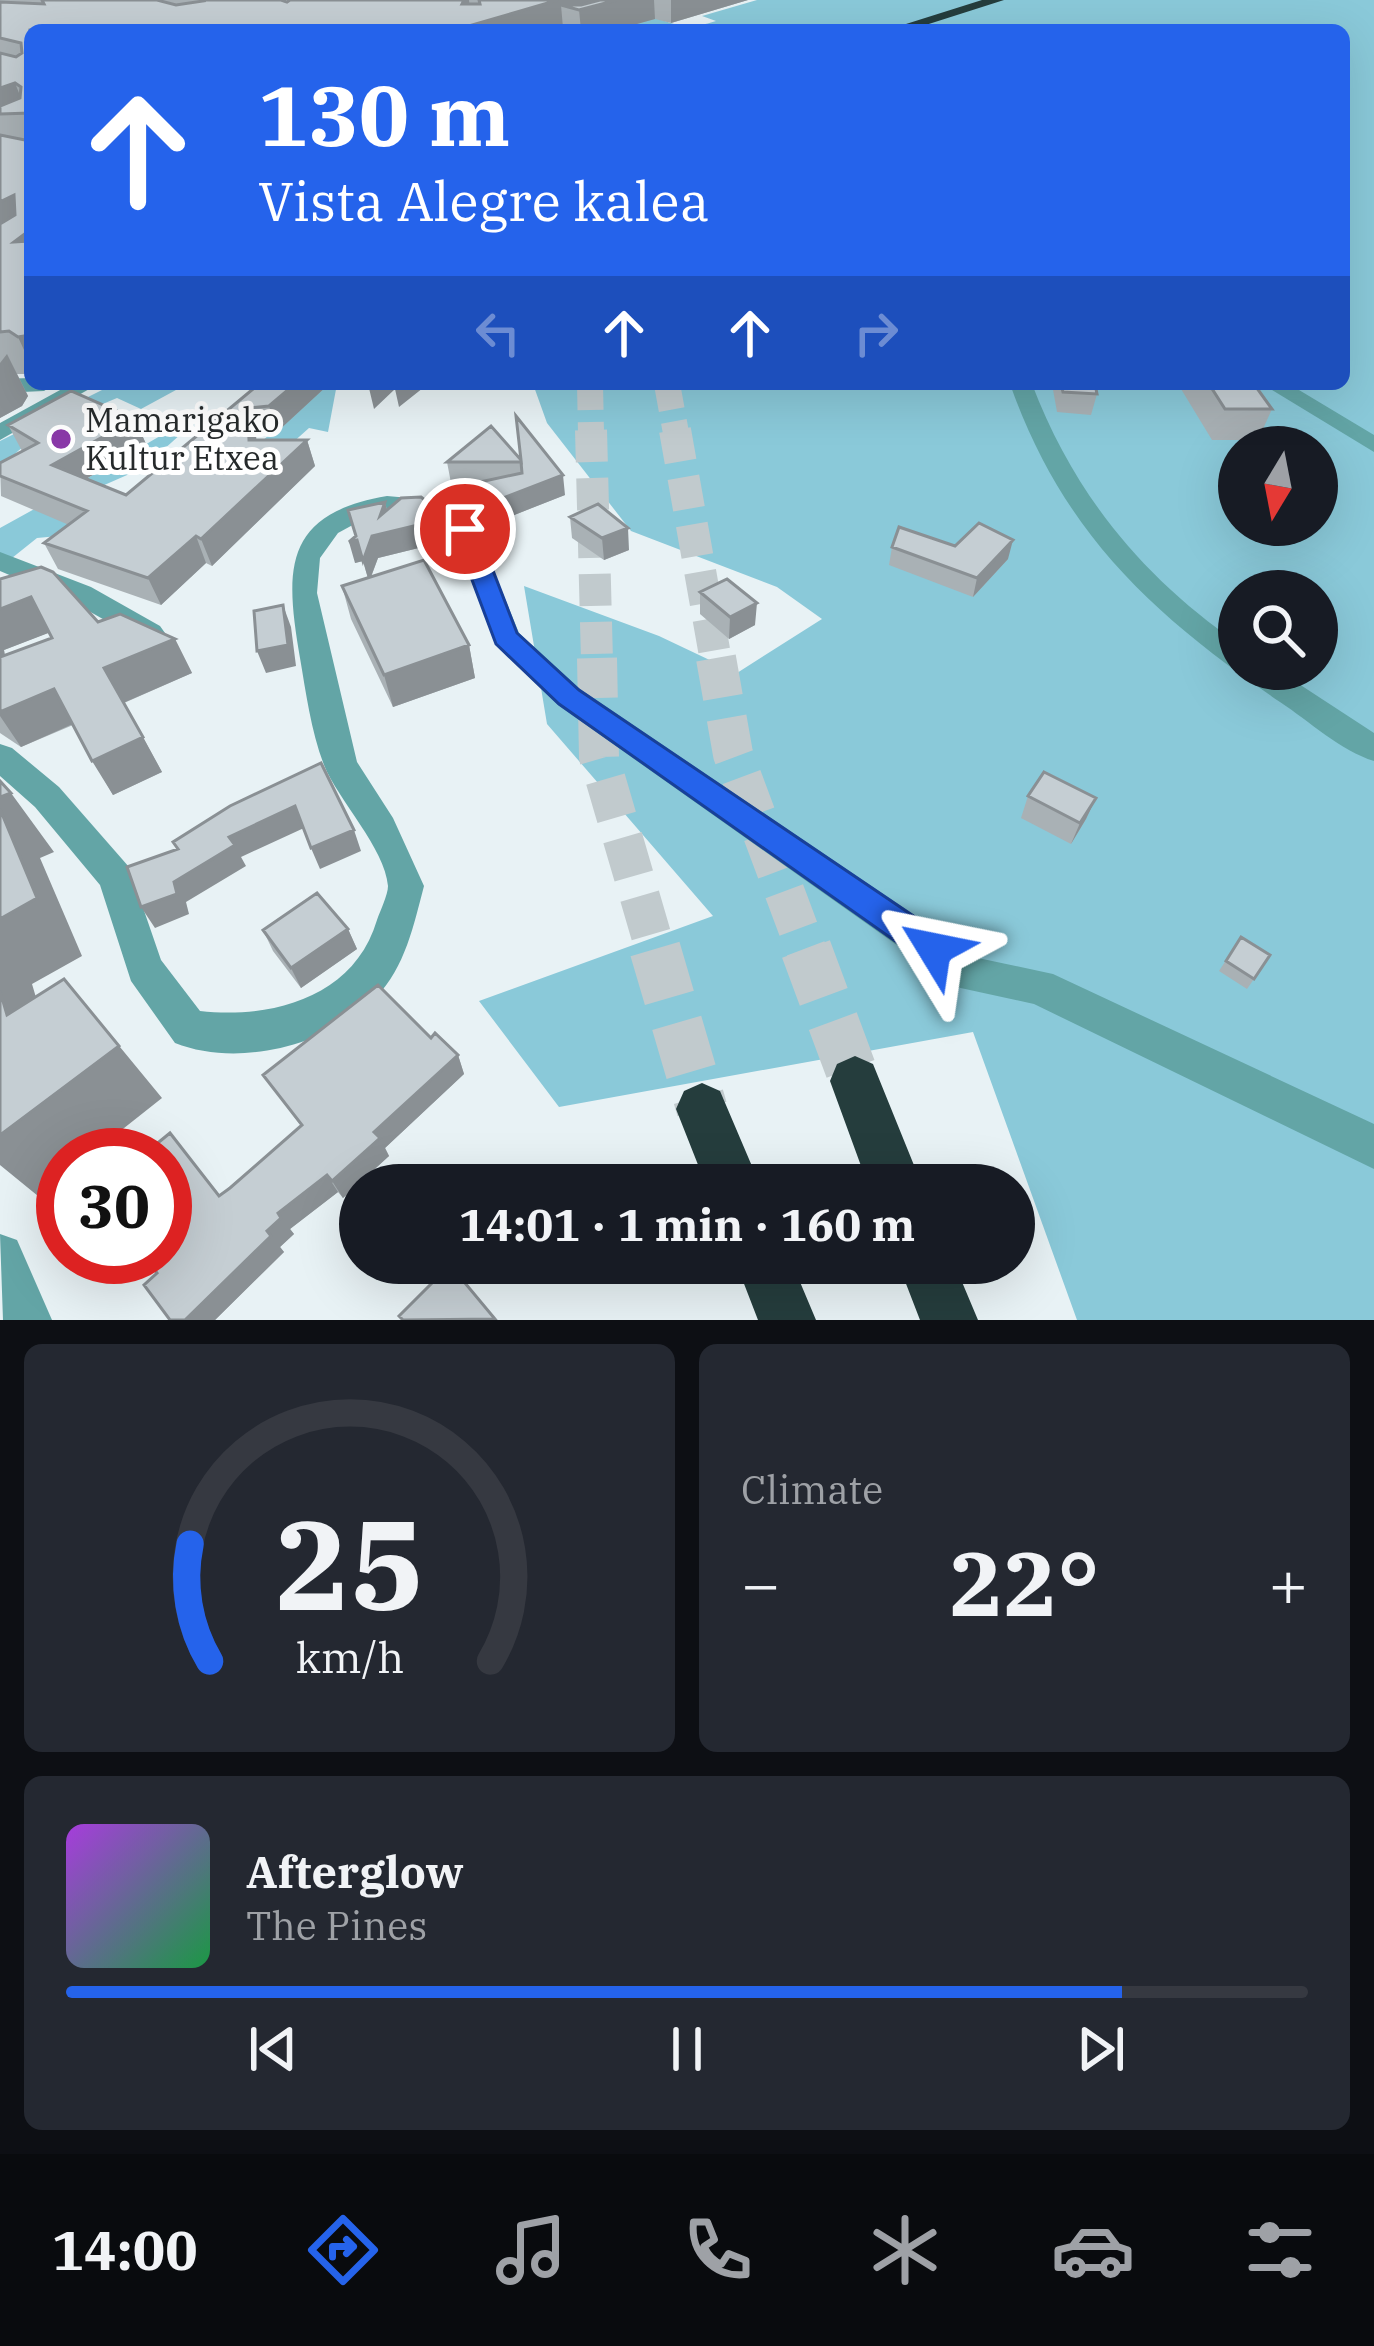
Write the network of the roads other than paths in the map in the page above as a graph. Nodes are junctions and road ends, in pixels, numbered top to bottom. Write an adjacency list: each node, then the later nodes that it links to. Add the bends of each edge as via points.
1 (1002, 3): 2 (highway); 3 (highway)
2 (918, 24)
3 (943, 24)
4 (1024, 390): 11 (street, via 1059,480 1163,602)
5 (1283, 390): 8 (street)
6 (45, 391): 7 (street)
7 (0, 433)
8 (1374, 445)
9 (0, 560): 10 (street)
10 (150, 633)
11 (1218, 643)
12 (1286, 690): 13 (street)
13 (1374, 748)
14 (0, 758): 17 (street, via 47,797 116,878 145,969 190,1029 242,1035 310,1020 363,984 390,942 406,886 382,828 341,765 303,593 307,557 329,526 364,508 434,507 465,529 506,638 569,697 970,974 1040,987)
15 (855, 1081): 19 (highway)
16 (702, 1108): 18 (highway)
17 (1374, 1147)
18 (725, 1164)
19 (887, 1164)
20 (0, 1257): 23 (street)
21 (772, 1284): 24 (highway)
22 (934, 1284): 25 (highway)
23 (28, 1320)
24 (787, 1320)
25 (949, 1320)

